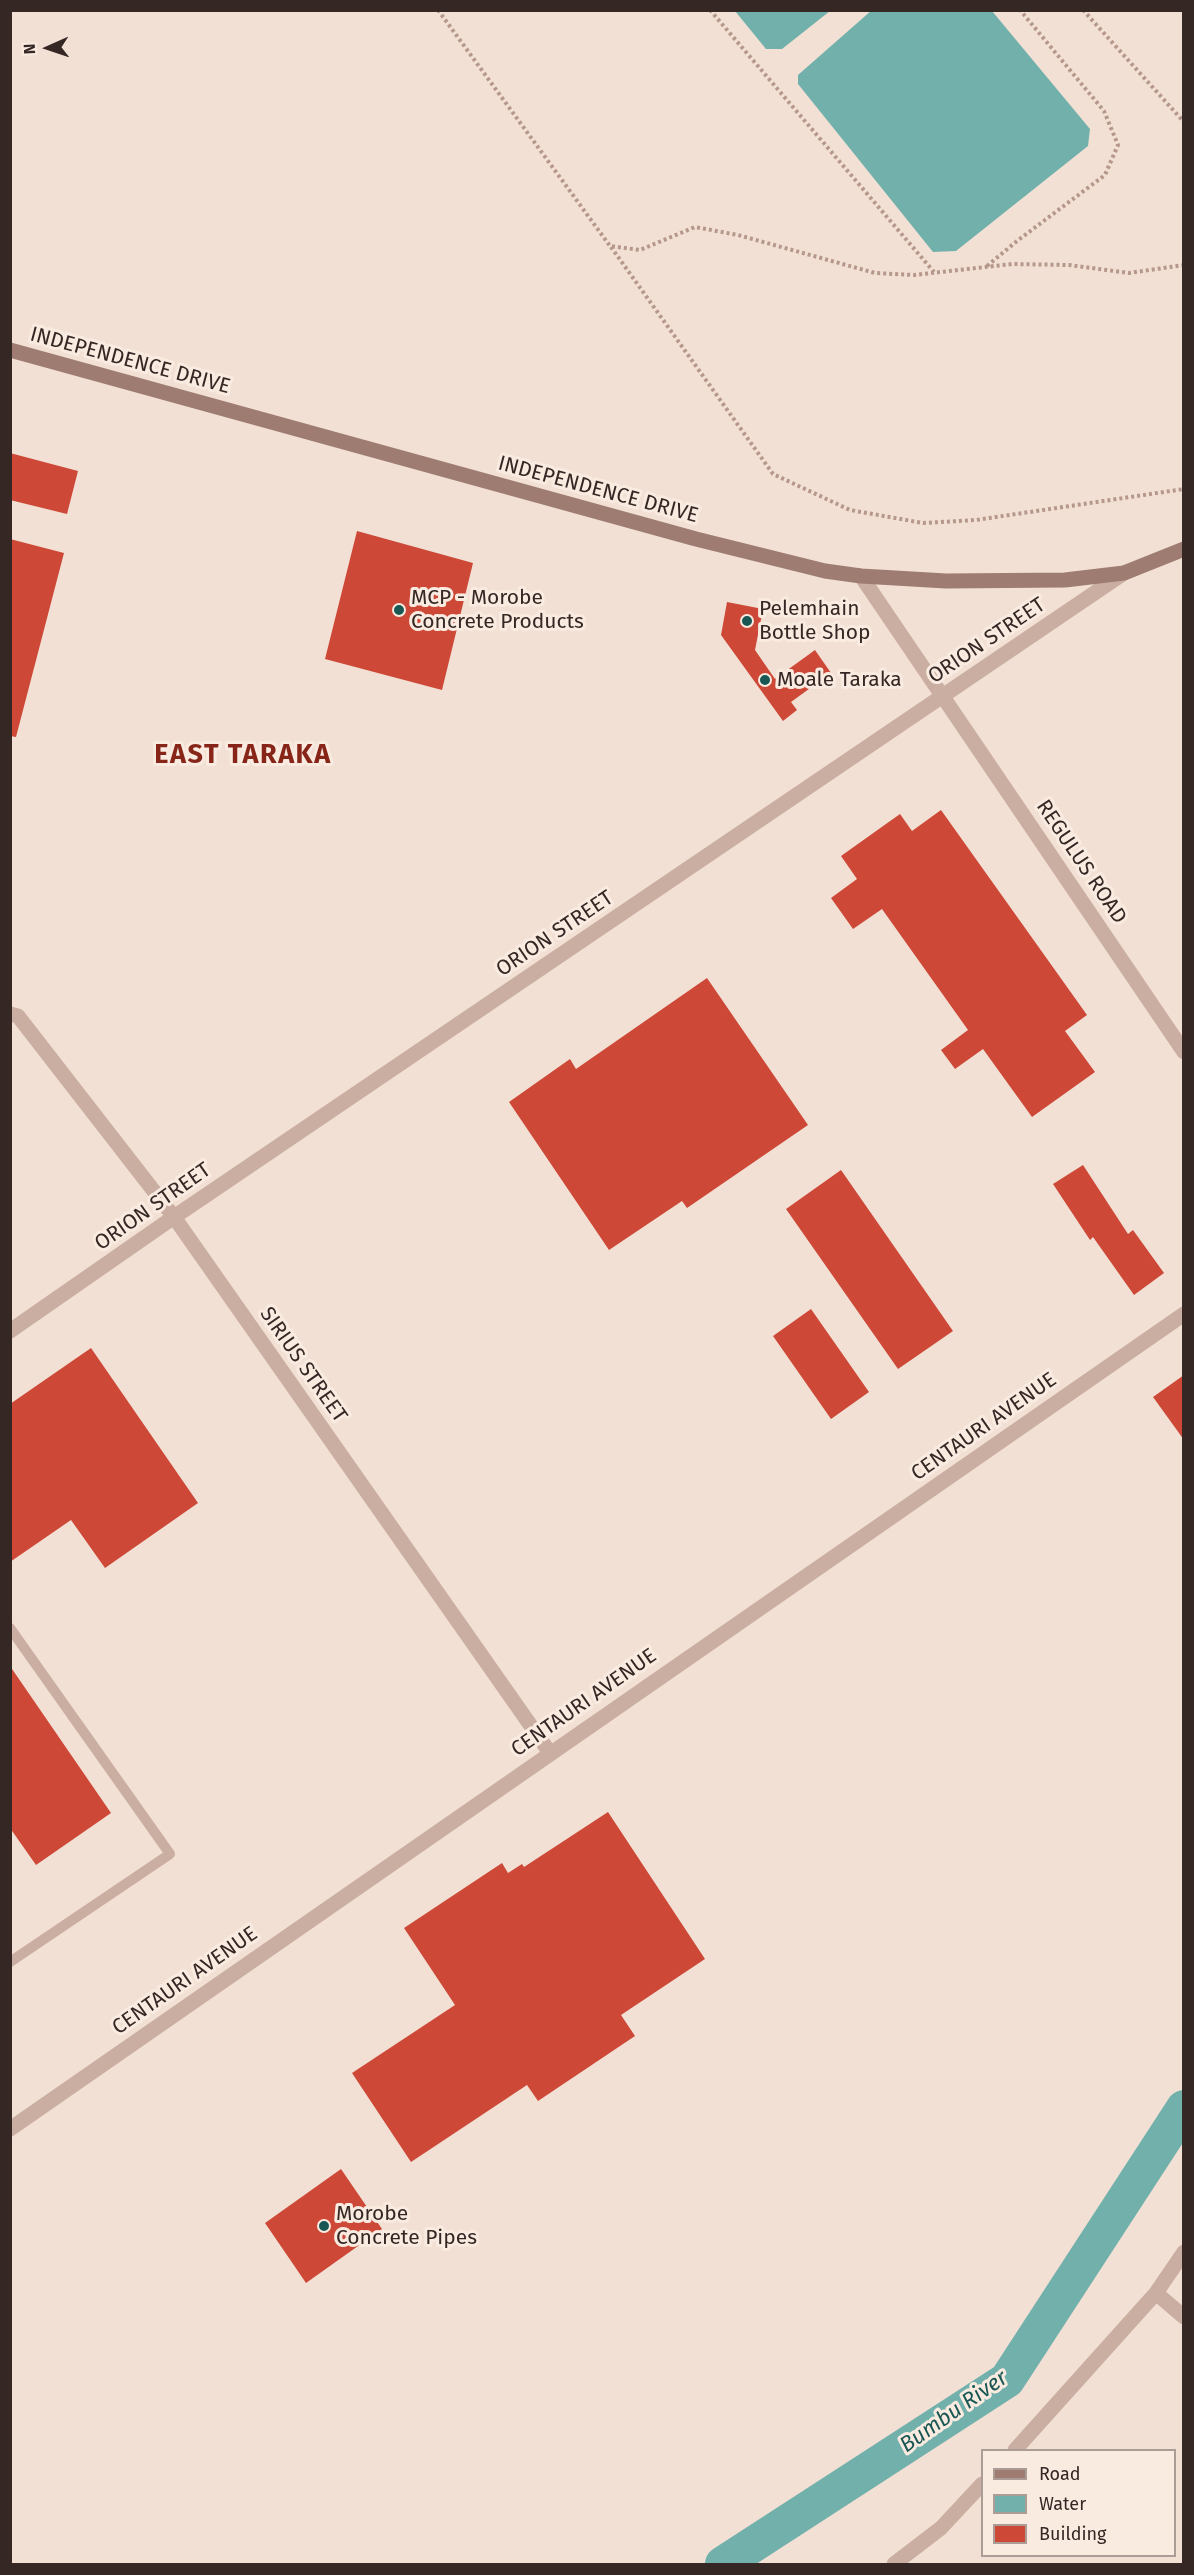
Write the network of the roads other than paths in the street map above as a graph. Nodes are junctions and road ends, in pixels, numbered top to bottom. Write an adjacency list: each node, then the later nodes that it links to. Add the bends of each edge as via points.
1 (10, 350): 4 (main road, INDEPENDENCE DRIVE, via 765,557)
2 (1184, 549): 3 (main road, INDEPENDENCE DRIVE)
3 (1124, 573): 4 (main road, INDEPENDENCE DRIVE, via 1024,581); 5 (street, ORION STREET)
4 (861, 576): 5 (street, REGULUS ROAD)
5 (944, 696): 7 (street, REGULUS ROAD); 8 (street, ORION STREET)
6 (10, 1014): 8 (street, SIRIUS STREET, via 18,1016)
7 (1184, 1052)
8 (174, 1217): 10 (street, ORION STREET); 12 (street, SIRIUS STREET)
9 (1184, 1314): 12 (street, CENTAURI AVENUE)
10 (10, 1331)
11 (10, 1628): 13 (lane, via 170,1854)
12 (550, 1753): 14 (street, CENTAURI AVENUE)
13 (10, 1962)
14 (10, 2129)
15 (1184, 2252): 16 (street)
16 (1156, 2293): 17 (street); 18 (street)
17 (1184, 2317)
18 (1017, 2449)
19 (981, 2485): 20 (street, via 940,2528)
20 (894, 2565)

